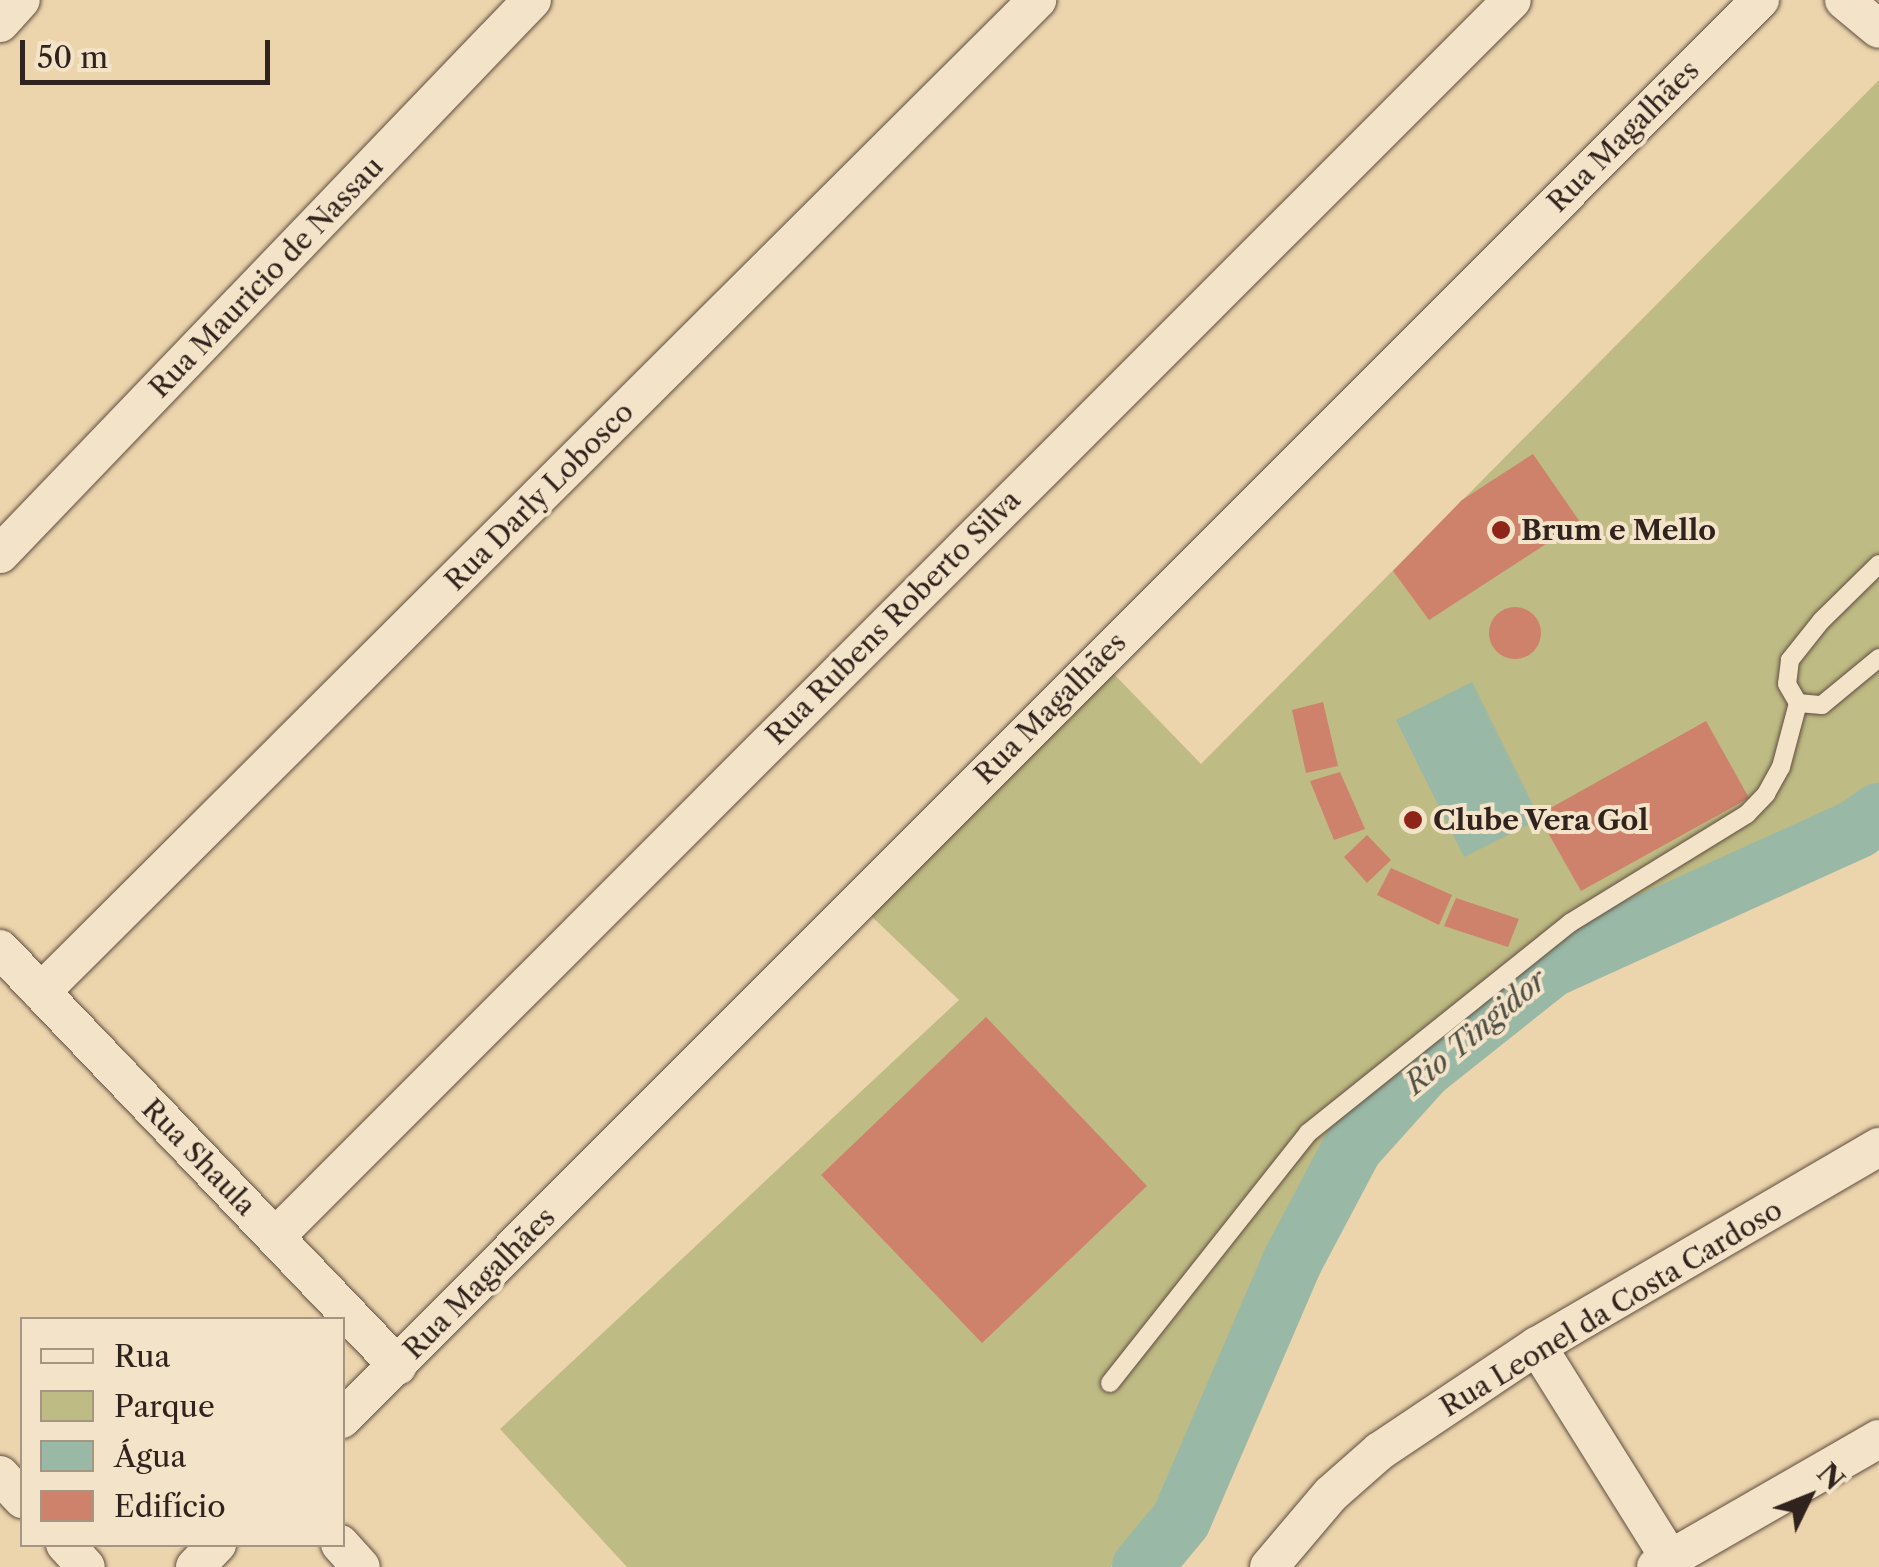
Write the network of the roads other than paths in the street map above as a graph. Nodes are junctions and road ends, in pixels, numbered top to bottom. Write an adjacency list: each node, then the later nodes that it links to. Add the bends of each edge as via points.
1 (21, 0): 7 (street)
2 (532, 0): 9 (street, Rua Mauricio de Nassau)
3 (1037, 0): 14 (street, Rua Darly Lobosco)
4 (1512, 0): 16 (street, Rua Rubens Roberto Silva)
5 (1760, 0): 18 (street, Rua Magalhães)
6 (1844, 0): 8 (street)
7 (0, 23)
8 (1879, 29)
9 (0, 554)
10 (1879, 564): 12 (lane, via 1790,660 1787,684)
11 (1879, 658): 12 (lane, via 1822,705)
12 (1798, 704): 19 (lane, via 1780,768 1747,814 1570,923 1308,1133)
13 (0, 949): 14 (street, Rua Shaula)
14 (41, 992): 16 (street, Rua Shaula)
15 (1879, 1147): 17 (street, Rua Leonel da Costa Cardoso)
16 (275, 1237): 18 (street, Rua Shaula)
17 (1537, 1346): 27 (street); 31 (street, Rua Leonel da Costa Cardoso, via 1380,1451 1331,1494)
18 (398, 1366): 20 (street, Rua Magalhães)
19 (1110, 1383)
20 (345, 1416)
21 (1879, 1438): 27 (street)
22 (0, 1475): 23 (street)
23 (20, 1497)
24 (68, 1547): 28 (street)
25 (214, 1547): 29 (street)
26 (343, 1547): 30 (street)
27 (1667, 1564)
28 (86, 1567)
29 (195, 1567)
30 (361, 1567)
31 (1269, 1567)

